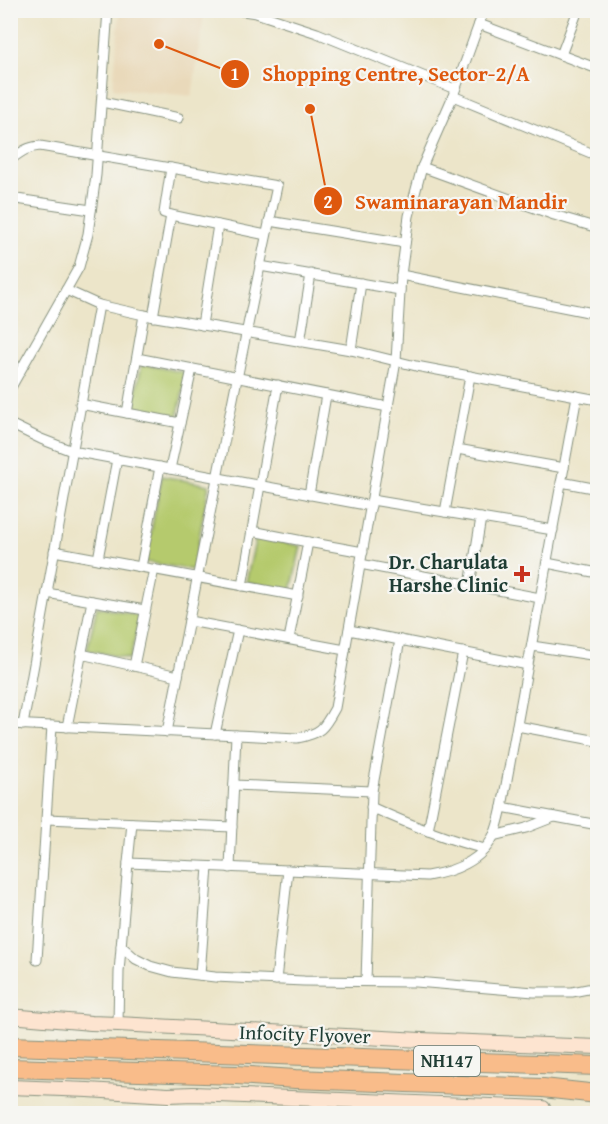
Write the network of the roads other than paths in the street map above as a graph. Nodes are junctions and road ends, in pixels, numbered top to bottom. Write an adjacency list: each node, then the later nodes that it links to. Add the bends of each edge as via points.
1 (108, 10): 10 (street)
2 (237, 10): 5 (street)
3 (484, 10): 6 (street)
4 (578, 10): 7 (street)
5 (257, 12): 9 (street, via 317,33)
6 (479, 24): 7 (street); 9 (street)
7 (561, 55): 8 (street)
8 (597, 69)
9 (454, 93): 13 (street); 15 (street)
10 (102, 102): 11 (street); 12 (street)
11 (179, 118)
12 (98, 155): 14 (street, via 40,146 23,150); 16 (street); 18 (street)
13 (597, 156)
14 (10, 160)
15 (422, 167): 22 (street); 24 (street)
16 (171, 168): 19 (street, via 164,213); 20 (street, via 277,186)
17 (10, 198): 18 (street)
18 (91, 210): 29 (street, via 79,267)
19 (171, 215): 21 (street); 33 (street)
20 (269, 221): 23 (street); 24 (street)
21 (218, 225): 23 (street); 34 (street)
22 (597, 228)
23 (266, 235): 25 (street)
24 (405, 243): 27 (street)
25 (260, 266): 26 (street); 35 (street)
26 (311, 274): 28 (street); 36 (street)
27 (401, 275): 30 (street); 32 (street)
28 (362, 283): 30 (street); 37 (street)
29 (66, 290): 31 (street); 44 (street)
30 (400, 290): 39 (street)
31 (99, 305): 33 (street); 48 (street)
32 (597, 314)
33 (149, 316): 34 (street); 38 (street)
34 (202, 325): 35 (street)
35 (245, 332): 36 (street); 42 (street)
36 (300, 342): 37 (street)
37 (351, 350): 39 (street)
38 (137, 358): 40 (street); 50 (street)
39 (396, 361): 41 (street); 49 (street)
40 (192, 369): 42 (street); 51 (street)
41 (470, 376): 46 (street); 53 (street)
42 (237, 377): 43 (street); 58 (street)
43 (278, 385): 45 (street); 60 (street)
44 (10, 389)
45 (326, 395): 49 (street); 62 (street)
46 (577, 396): 47 (street); 57 (street)
47 (597, 400)
48 (80, 404): 50 (street); 54 (street)
49 (388, 407): 63 (street)
50 (127, 413): 51 (street)
51 (180, 423): 56 (street)
52 (10, 424): 54 (street)
53 (456, 449): 57 (street); 64 (street)
54 (72, 451): 55 (street); 69 (street)
55 (117, 459): 56 (street); 71 (street)
56 (165, 468): 58 (street); 74 (street)
57 (564, 468): 59 (street)
58 (218, 478): 60 (street); 77 (street)
59 (561, 482): 61 (street); 66 (street)
60 (260, 486): 62 (street); 67 (street)
61 (597, 489)
62 (309, 495): 63 (street)
63 (371, 503): 64 (street); 70 (street)
64 (445, 512): 65 (street)
65 (481, 518): 66 (street); 78 (street)
66 (553, 530): 72 (street)
67 (252, 531): 68 (street); 79 (street)
68 (308, 543): 70 (street); 81 (street)
69 (54, 551): 71 (street); 80 (street)
70 (363, 552): 73 (street)
71 (98, 559): 74 (street)
72 (547, 563): 76 (street); 82 (street)
73 (360, 564): 78 (street); 87 (street)
74 (141, 567): 75 (street)
75 (154, 569): 77 (street); 84 (street)
76 (597, 573)
77 (198, 577): 79 (street); 85 (street)
78 (470, 585): 82 (street)
79 (242, 586): 81 (street)
80 (47, 592): 83 (street); 99 (street)
81 (298, 596): 88 (street)
82 (540, 598): 90 (street)
83 (92, 601): 84 (street); 93 (street)
84 (145, 610): 96 (street)
85 (189, 621): 86 (street); 97 (street)
86 (238, 630): 88 (street); 104 (street)
87 (349, 630): 89 (street); 91 (street)
88 (289, 639): 91 (street)
89 (400, 640): 92 (street); 108 (street)
90 (532, 646): 94 (street); 95 (street)
91 (345, 650): 105 (street, via 334,708 324,726 310,736 297,738)
92 (463, 652): 95 (street); 116 (street)
93 (81, 654): 96 (street); 102 (street)
94 (597, 656)
95 (528, 665): 101 (street)
96 (134, 666): 97 (street)
97 (178, 676): 103 (street)
98 (10, 724): 99 (street)
99 (23, 725): 100 (street)
100 (52, 726): 102 (street); 112 (street)
101 (517, 726): 106 (street); 110 (street)
102 (66, 727): 103 (street)
103 (167, 732): 104 (street)
104 (215, 734): 105 (street)
105 (236, 735): 107 (street)
106 (597, 741)
107 (234, 785): 108 (street); 115 (street)
108 (372, 791): 109 (street)
109 (371, 807): 116 (street); 123 (street)
110 (502, 807): 111 (street); 117 (street)
111 (554, 817): 114 (street); 117 (street)
112 (46, 819): 113 (street); 125 (street)
113 (132, 823): 115 (street); 119 (street)
114 (597, 825)
115 (232, 827): 121 (street)
116 (428, 831): 118 (street)
117 (493, 836): 118 (street)
118 (485, 849): 123 (street, via 445,873)
119 (128, 863): 120 (street); 124 (street)
120 (208, 867): 121 (street); 126 (street)
121 (230, 868): 122 (street)
122 (288, 870): 123 (street); 127 (street)
123 (369, 874): 128 (street)
124 (121, 946): 126 (street, via 150,966); 131 (street)
125 (37, 960)
126 (200, 975): 127 (street)
127 (276, 980): 128 (street)
128 (366, 981): 129 (street, via 416,981 534,992 573,992)
129 (597, 987)
130 (10, 1016): 131 (street)
131 (118, 1024): 133 (street)
132 (10, 1046): 134 (highway, Infocity Flyover / NH147)
133 (597, 1047)
134 (597, 1066)
135 (10, 1068): 137 (highway, NH147)
136 (10, 1087): 139 (street)
137 (543, 1088): 138 (highway, NH147); 139 (street)
138 (597, 1094)
139 (544, 1111)

